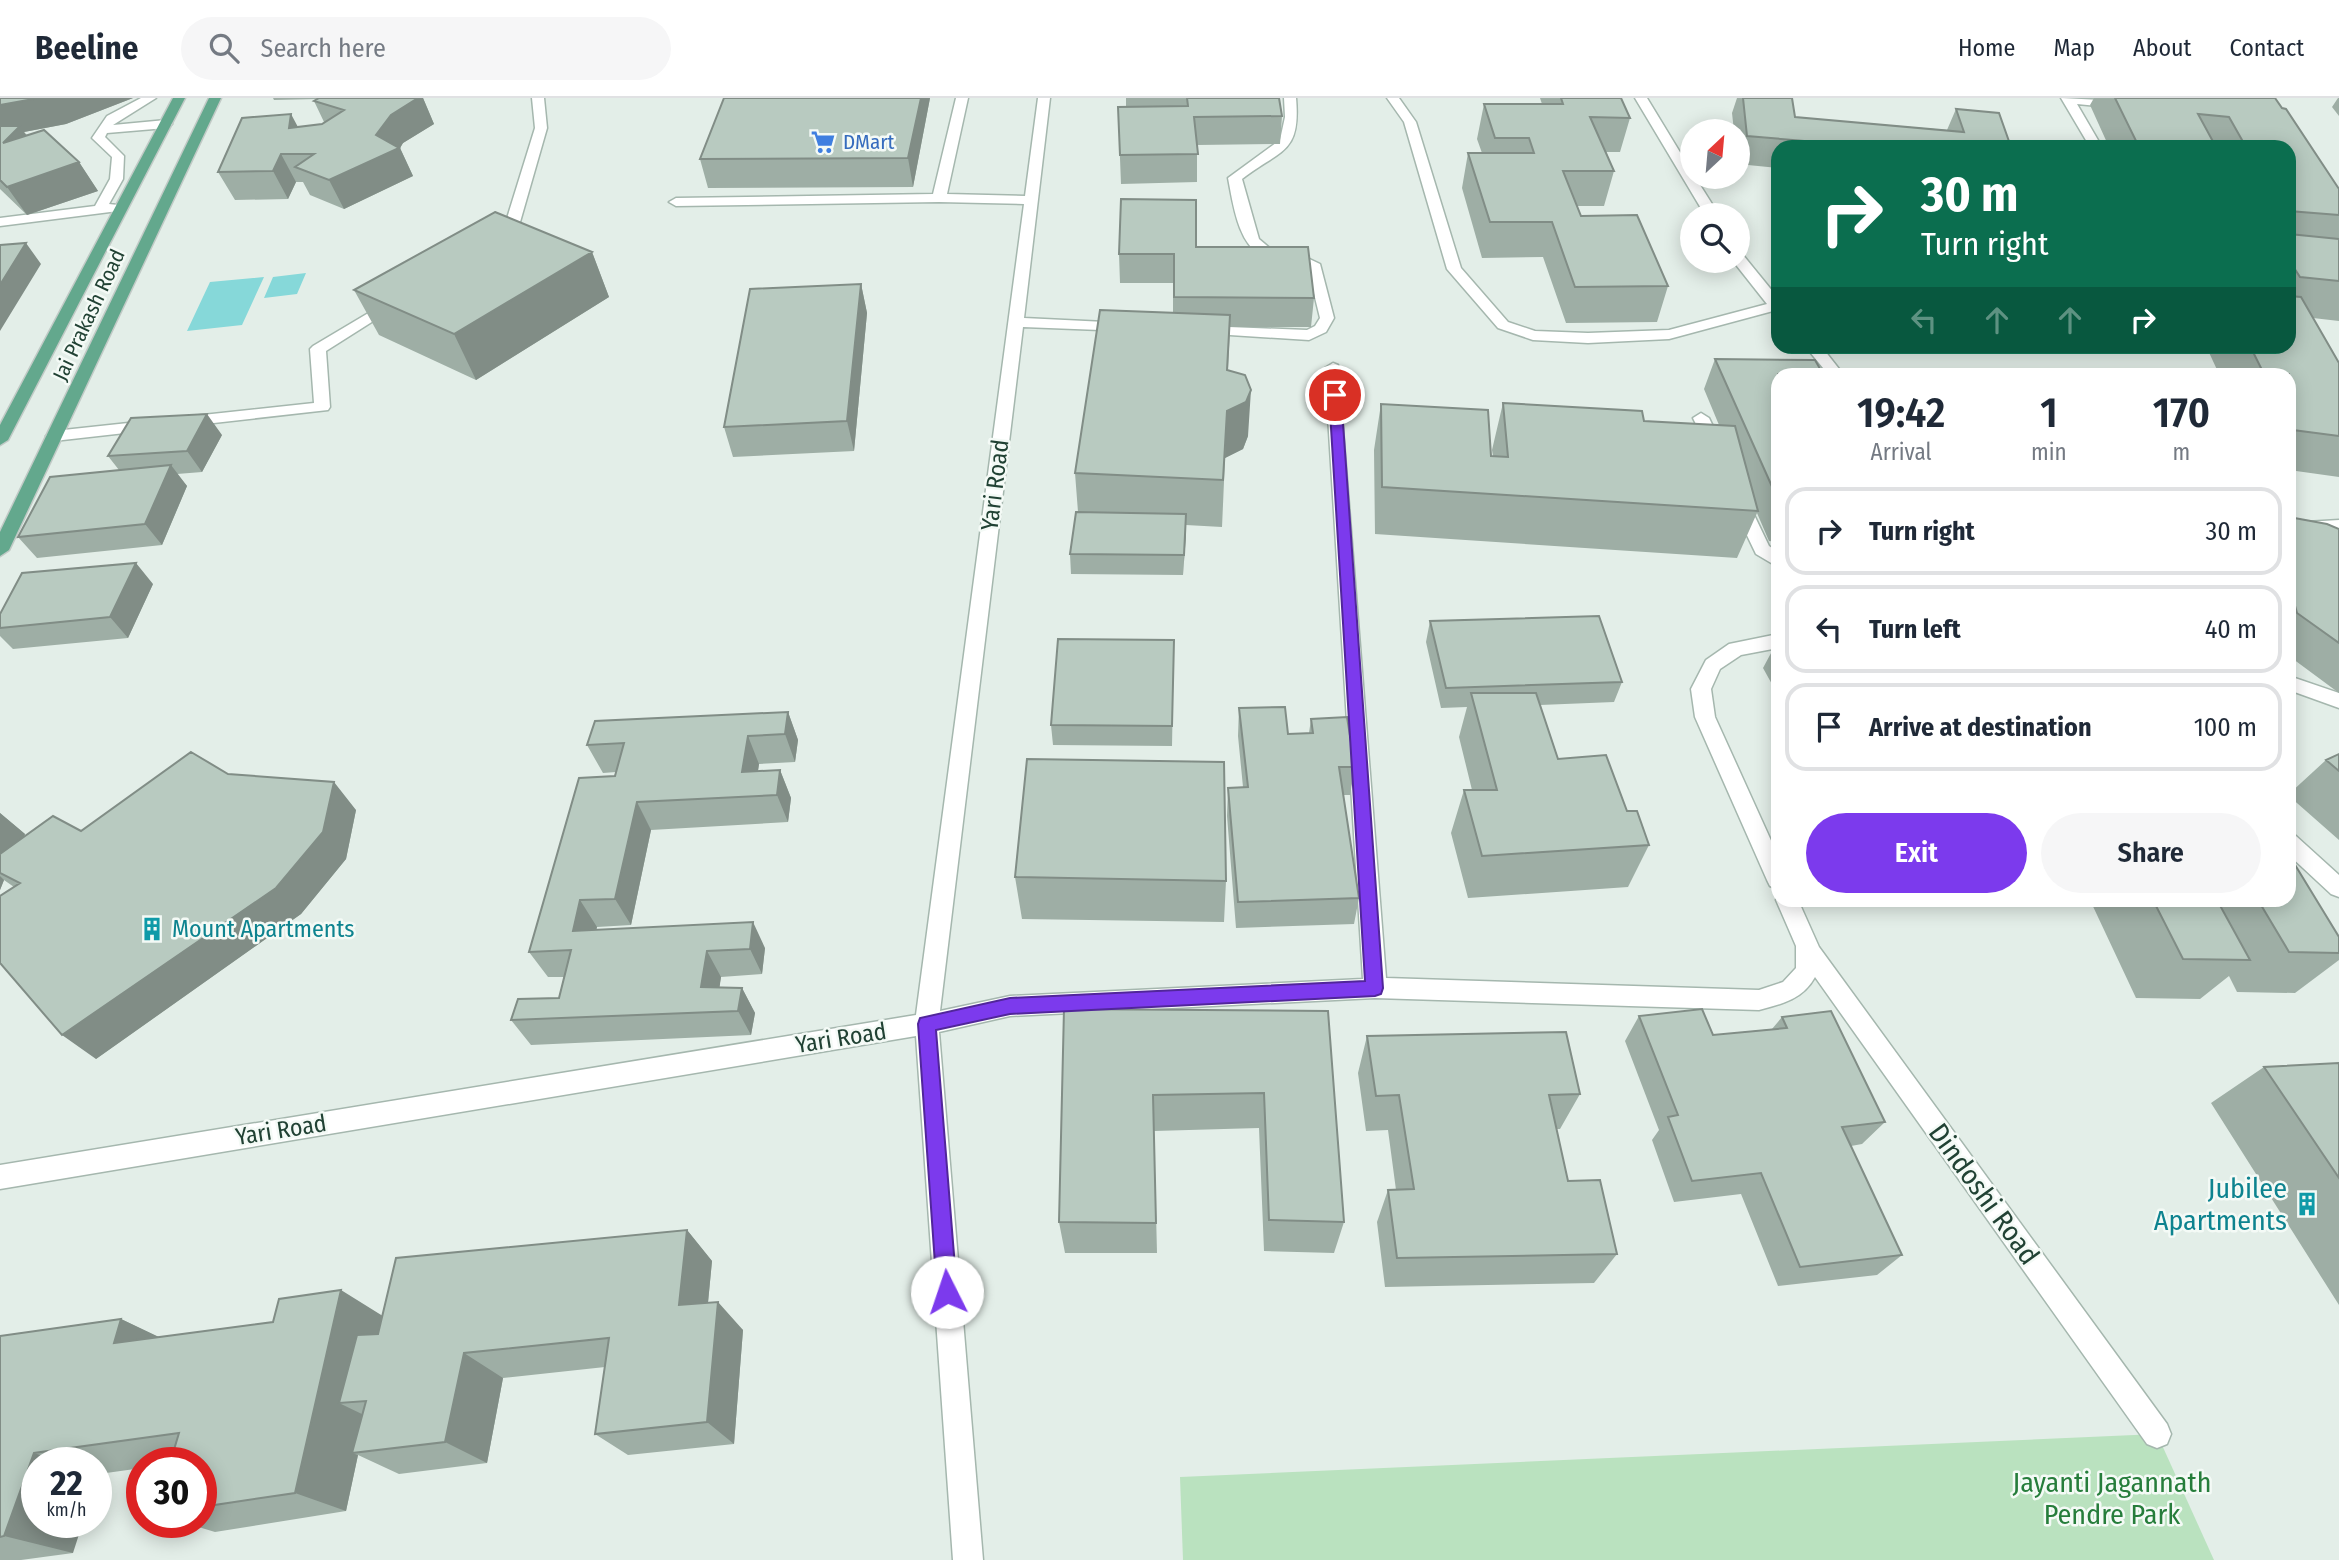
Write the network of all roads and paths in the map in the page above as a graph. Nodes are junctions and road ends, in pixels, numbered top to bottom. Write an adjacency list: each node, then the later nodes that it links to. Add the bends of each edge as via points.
1 (150, 98): 13 (street, via 117,115)
2 (179, 98): 12 (main road, Jai Prakash Road)
3 (215, 98): 34 (main road, Jai Prakash Road)
4 (538, 98): 22 (street, via 541,128 511,229)
5 (962, 98): 15 (street)
6 (1044, 98): 16 (street, Yari Road)
7 (1290, 98): 29 (street, via 1292,134 1282,148 1254,161 1235,178 1254,242 1268,254 1296,258 1315,267 1326,318 1321,329 1309,335)
8 (1393, 98): 26 (street, via 1410,122 1454,269 1503,325 1533,335 1588,338 1669,334)
9 (1641, 98): 18 (street)
10 (2067, 99): 11 (street); 14 (street)
11 (2135, 105)
12 (166, 124): 13 (street); 19 (main road, Jai Prakash Road)
13 (103, 130): 20 (street, via 98,138 118,156 120,172)
14 (2092, 140)
15 (939, 198): 16 (street); 17 (street)
16 (1032, 200): 27 (street, Yari Road)
17 (676, 202)
18 (1705, 203)
19 (122, 207): 20 (street); 35 (main road, Jai Prakash Road)
20 (99, 210): 21 (street)
21 (0, 222)
22 (487, 256)
23 (1750, 273): 25 (street)
24 (401, 297): 34 (street, via 318,348 322,407)
25 (1771, 299)
26 (1771, 308)
27 (1015, 322): 28 (street); 49 (street, Yari Road)
28 (1136, 327)
29 (1189, 330)
30 (1819, 354): 32 (street)
31 (1333, 368): 48 (street)
32 (1831, 368)
33 (1702, 418): 39 (street, via 1762,550)
34 (54, 436): 38 (main road, Jai Prakash Road)
35 (0, 440)
36 (2339, 526): 37 (street)
37 (2296, 529)
38 (0, 550)
39 (1771, 556)
40 (1771, 642): 44 (street, via 1736,649 1713,665 1701,689 1705,718)
41 (2296, 686): 42 (street)
42 (2339, 701)
43 (2296, 848): 45 (street)
44 (1771, 864)
45 (2339, 888)
46 (1790, 907): 47 (street, Dindoshi Road)
47 (1811, 954): 48 (street, via 1805,977 1790,990 1759,1000); 51 (street, Dindoshi Road)
48 (1375, 988): 49 (street, via 1010,1006)
49 (927, 1024): 50 (street, Yari Road); 52 (street)
50 (0, 1177)
51 (2157, 1434)
52 (968, 1560)

